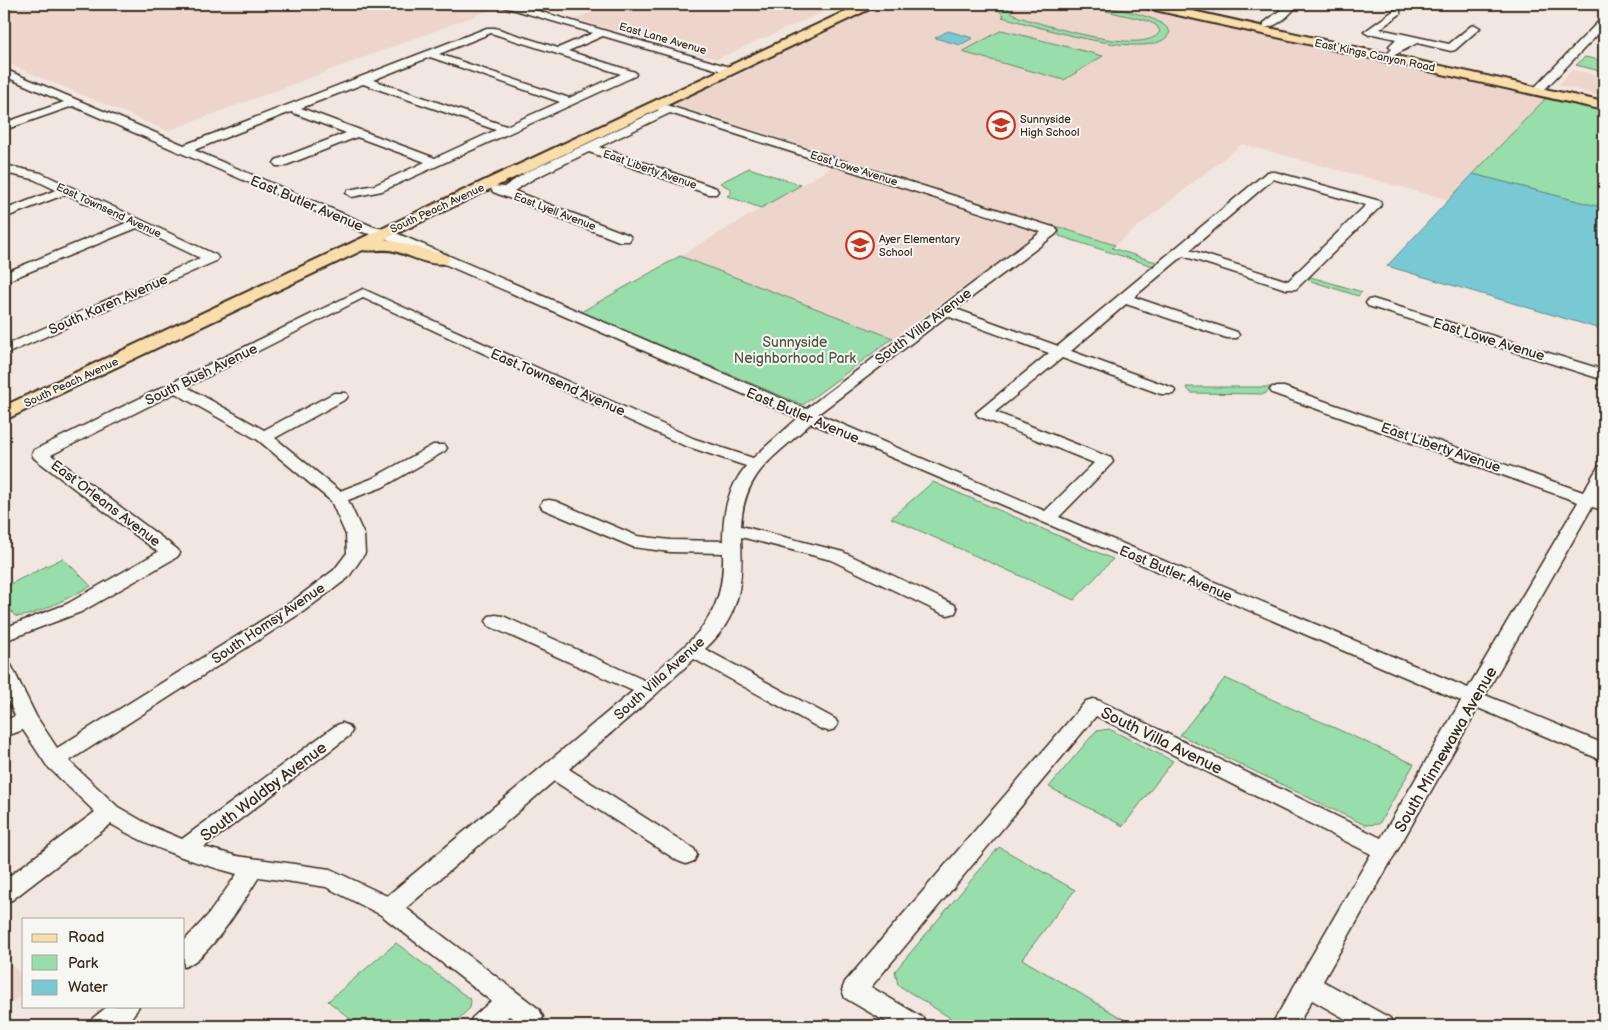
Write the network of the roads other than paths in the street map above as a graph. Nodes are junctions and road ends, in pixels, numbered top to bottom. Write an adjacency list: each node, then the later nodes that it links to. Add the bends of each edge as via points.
1 (504, 4): 15 (street, East Lane Avenue)
2 (581, 4): 3 (street)
3 (586, 4)
4 (850, 4): 11 (main road, South Peach Avenue)
5 (860, 4): 11 (main road)
6 (870, 4): 11 (main road, South Peach Avenue)
7 (1146, 4): 24 (main road, East Kings Canyon Road)
8 (1175, 4): 13 (main road, East Kings Canyon Road)
9 (1293, 4): 13 (street)
10 (1396, 12): 16 (street, via 1370,31)
11 (829, 18): 20 (main road, South Peach Avenue); 20 (main road, South Peach Avenue, via 792,36 781,46)
12 (1604, 22): 24 (street)
13 (1268, 25): 18 (main road, East Kings Canyon Road)
14 (1475, 28): 16 (street, via 1451,48)
15 (602, 33): 17 (street); 20 (street, East Lane Avenue)
16 (1410, 39): 18 (street, via 1414,42)
17 (558, 51): 19 (street, via 491,30); 27 (street, via 631,74)
18 (1396, 51): 24 (main road, East Kings Canyon Road)
19 (430, 54): 22 (street); 27 (street)
20 (722, 69): 23 (main road, South Peach Avenue); 29 (main road, South Peach Avenue)
21 (4, 72): 26 (street, East Butler Avenue)
22 (363, 80): 30 (street); 32 (street)
23 (680, 84): 29 (main road, via 652,102); 46 (main road, South Peach Avenue)
24 (1540, 89): 25 (main road, East Kings Canyon Road); 28 (main road, East Kings Canyon Road)
25 (1604, 101)
26 (74, 102): 31 (street); 35 (street, East Butler Avenue)
27 (571, 102): 32 (street)
28 (1604, 106)
29 (662, 107): 34 (street, South Peach Avenue); 39 (main road, South Peach Avenue); 47 (street, East Lowe Avenue)
30 (291, 108): 33 (street); 35 (street)
31 (4, 127)
32 (506, 130): 36 (street)
33 (356, 133): 36 (street); 37 (street)
34 (587, 147): 41 (street, East Liberty Avenue); 43 (street, South Peach Avenue)
35 (182, 150): 46 (street, East Butler Avenue)
36 (434, 162): 42 (street, via 378,188)
37 (280, 163)
38 (4, 169): 40 (street, East Townsend Avenue, via 37,176)
39 (486, 185): 43 (street, East Lyell Avenue); 46 (main road, South Peach Avenue)
40 (66, 190): 44 (street); 45 (street, East Townsend Avenue)
41 (712, 191)
42 (352, 192)
43 (505, 192): 48 (street, East Lyell Avenue)
44 (4, 214)
45 (138, 223): 50 (street, East Townsend Avenue); 53 (street)
46 (377, 231): 51 (street, East Butler Avenue); 52 (main road, South Peach Avenue); 66 (main road, South Peach Avenue)
47 (1051, 231): 57 (street, South Villa Avenue)
48 (624, 238)
49 (1181, 251): 49 (street, via 1271,175 1375,204 1291,286); 55 (street)
50 (212, 258): 59 (street, South Karen Avenue)
51 (441, 259): 52 (main road, via 428,258 383,242); 68 (street, East Butler Avenue)
52 (318, 265): 67 (main road, South Peach Avenue)
53 (4, 278)
54 (363, 293): 62 (street, South Bush Avenue); 72 (street, East Townsend Avenue, via 689,442)
55 (1124, 299): 58 (street); 60 (street)
56 (1373, 303): 61 (street, East Lowe Avenue)
57 (944, 310): 60 (street); 68 (street, South Villa Avenue, via 815,408)
58 (1232, 335)
59 (4, 351)
60 (1060, 352): 64 (street); 77 (street, via 984,414 1105,462)
61 (1604, 374)
62 (175, 386): 69 (street); 71 (street, South Bush Avenue)
63 (1278, 390): 75 (street, East Liberty Avenue)
64 (1166, 391)
65 (340, 396): 69 (street)
66 (4, 399)
67 (4, 413)
68 (808, 417): 72 (street, South Villa Avenue); 77 (street, East Butler Avenue)
69 (264, 437): 74 (street)
70 (438, 448): 74 (street, via 377,483)
71 (40, 454): 81 (street, East Orleans Avenue, via 171,553 74,608)
72 (755, 464): 78 (street, South Villa Avenue, via 735,500)
73 (1604, 471): 75 (street, South Minnewawa Avenue)
74 (338, 498): 91 (street, South Homsy Avenue, via 355,535 356,553 341,574 297,607)
75 (1596, 502): 85 (street, South Minnewawa Avenue)
76 (549, 505): 78 (street, via 633,541 670,546)
77 (1047, 519): 85 (street, East Butler Avenue)
78 (732, 538): 79 (street, via 837,556); 82 (street, South Villa Avenue, via 730,594 716,624)
79 (948, 609)
80 (496, 621): 84 (street)
81 (4, 635)
82 (692, 650): 84 (street, South Villa Avenue); 87 (street)
83 (4, 670): 86 (street)
84 (648, 690): 92 (street, South Villa Avenue)
85 (1475, 699): 90 (street, East Butler Avenue); 95 (street, South Minnewawa Avenue)
86 (27, 719): 88 (street); 91 (street)
87 (828, 724)
88 (4, 730)
89 (342, 731): 94 (street, South Waldby Avenue)
90 (1604, 753)
91 (54, 760): 93 (street)
92 (554, 770): 96 (street); 99 (street, South Villa Avenue)
93 (110, 813): 94 (street); 98 (street)
94 (184, 850): 97 (street)
95 (1385, 850): 101 (street, South Minnewawa Avenue); 107 (street, South Villa Avenue, via 1093,706 854,990)
96 (686, 855)
97 (254, 867): 99 (street, via 330,878); 100 (street, via 216,922)
98 (4, 893)
99 (389, 908): 102 (street)
100 (185, 956)
101 (1308, 985): 108 (street, South Minnewawa Avenue); 109 (street)
102 (508, 1001): 104 (street); 106 (street)
103 (124, 1008): 105 (street)
104 (530, 1017)
105 (102, 1026)
106 (481, 1026)
107 (914, 1026)
108 (1284, 1026)
109 (1382, 1026)

